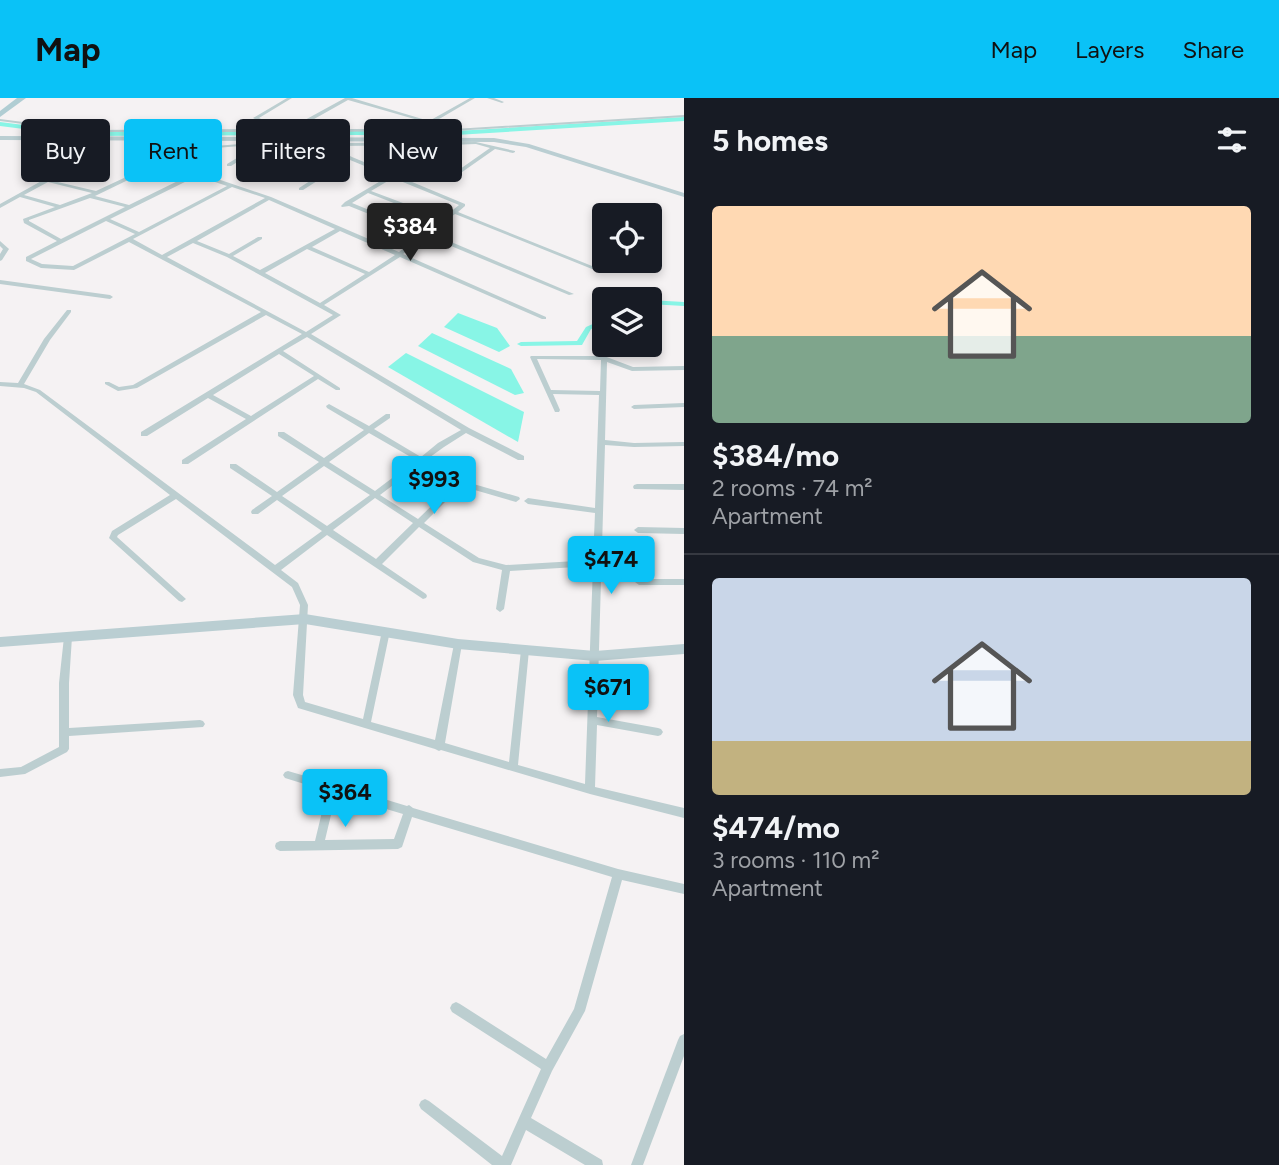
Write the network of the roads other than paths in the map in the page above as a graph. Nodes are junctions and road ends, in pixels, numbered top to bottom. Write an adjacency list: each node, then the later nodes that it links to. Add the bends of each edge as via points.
1 (22, 98): 8 (main road)
2 (290, 98): 9 (street)
3 (348, 98): 10 (street); 11 (street)
4 (473, 98): 12 (street)
5 (488, 98): 6 (street)
6 (502, 102)
7 (684, 116): 14 (street)
8 (0, 118): 13 (street, via 85,131)
9 (258, 119)
10 (310, 119)
11 (420, 119)
12 (435, 119)
13 (236, 130)
14 (462, 130)
15 (0, 139): 16 (main road)
16 (236, 141)
17 (350, 142): 35 (main road, via 506,141)
18 (462, 143): 19 (street)
19 (495, 147): 20 (street); 23 (street)
20 (513, 152)
21 (236, 161): 22 (street)
22 (229, 165)
23 (462, 170)
24 (124, 180): 33 (street)
25 (180, 182): 39 (street)
26 (219, 182): 30 (street)
27 (312, 182): 31 (street)
28 (382, 182): 32 (street)
29 (407, 182): 40 (street, via 463,204)
30 (231, 186): 36 (street); 44 (street)
31 (301, 189)
32 (366, 191): 42 (street); 45 (street, via 345,205)
33 (94, 194): 34 (street, via 50,180); 38 (street); 39 (street)
34 (19, 195): 37 (street); 38 (street)
35 (684, 195)
36 (269, 198): 43 (street); 49 (street)
37 (0, 206)
38 (59, 207): 48 (street, via 25,220)
39 (130, 207): 41 (street)
40 (454, 212): 42 (street); 56 (street)
41 (106, 219): 44 (street); 48 (street)
42 (443, 220): 45 (street)
43 (339, 229): 51 (street); 52 (street)
44 (140, 234): 47 (street)
45 (424, 234): 52 (street); 60 (street)
46 (260, 239): 53 (street)
47 (130, 240): 48 (street, via 71,269 41,266 27,259); 54 (street)
48 (61, 241)
49 (193, 241): 53 (street); 54 (street)
50 (0, 243): 55 (street, via 6,249)
51 (308, 247): 57 (street); 58 (street)
52 (399, 255): 58 (street); 65 (street)
53 (229, 256): 57 (street)
54 (163, 257): 64 (street)
55 (0, 259)
56 (592, 267)
57 (260, 273): 62 (street)
58 (369, 274): 62 (street)
59 (0, 282): 61 (street)
60 (571, 294)
61 (110, 297)
62 (322, 304): 66 (street, via 338,315)
63 (69, 311): 73 (street)
64 (266, 312): 66 (street); 71 (street, via 135,387 118,389)
65 (544, 318)
66 (309, 336): 67 (street); 85 (street)
67 (280, 352): 70 (street); 77 (street)
68 (604, 358): 69 (street, via 632,369); 75 (street, via 533,357); 76 (street)
69 (684, 368)
70 (319, 376): 74 (street); 83 (street)
71 (107, 383)
72 (0, 384): 73 (street)
73 (20, 385): 98 (street, via 38,391)
74 (338, 389)
75 (549, 392): 76 (street); 81 (street)
76 (602, 393): 88 (street)
77 (209, 395): 83 (street); 86 (street)
78 (684, 405): 80 (street)
79 (329, 406): 84 (street)
80 (634, 407)
81 (557, 410)
82 (388, 416): 84 (street)
83 (251, 419): 92 (street)
84 (369, 430): 91 (street); 93 (street)
85 (466, 430): 90 (street); 91 (street)
86 (144, 433)
87 (281, 434): 93 (street)
88 (601, 442): 89 (street); 103 (street)
89 (684, 444)
90 (521, 458)
91 (421, 460): 95 (street); 100 (street)
92 (185, 462)
93 (323, 462): 99 (street); 100 (street)
94 (233, 466): 99 (street)
95 (460, 483): 101 (street); 105 (street)
96 (637, 486): 97 (street)
97 (684, 487)
98 (176, 495): 112 (street); 116 (street, via 113,538)
99 (278, 495): 104 (street); 106 (street)
100 (373, 495): 105 (street); 106 (street)
101 (516, 499)
102 (528, 501): 103 (street)
103 (598, 511): 109 (street)
104 (255, 512)
105 (418, 523): 110 (street); 111 (street, via 476,560)
106 (326, 530): 110 (street); 112 (street)
107 (638, 530): 108 (street)
108 (684, 531)
109 (597, 563): 111 (street); 125 (street)
110 (376, 564): 115 (street)
111 (506, 568): 117 (street)
112 (276, 569): 118 (street, via 301,592)
113 (684, 582): 114 (street)
114 (639, 583)
115 (423, 596)
116 (182, 599)
117 (500, 609)
118 (305, 619): 119 (main road); 120 (main road); 128 (street, via 299,702 305,708)
119 (386, 631): 122 (main road); 128 (street)
120 (68, 637): 121 (main road); 129 (street)
121 (0, 642)
122 (458, 644): 124 (main road); 131 (street)
123 (684, 649): 125 (main road)
124 (526, 650): 125 (main road); 132 (street)
125 (595, 656): 126 (street)
126 (593, 720): 130 (street); 136 (street)
127 (200, 724): 129 (street)
128 (366, 725): 131 (street)
129 (65, 732): 133 (street, via 57,754 22,771)
130 (658, 732)
131 (439, 747): 132 (street)
132 (513, 768): 136 (street)
133 (0, 773)
134 (288, 775): 135 (street)
135 (333, 786): 137 (street); 139 (street)
136 (590, 790): 138 (street)
137 (409, 810): 139 (street, via 398,844); 141 (street)
138 (684, 813)
139 (319, 845): 140 (street)
140 (279, 846)
141 (618, 874): 142 (street); 145 (street, via 579,1011)
142 (684, 889)
143 (456, 1007): 145 (street)
144 (684, 1040): 150 (street)
145 (548, 1067): 147 (street)
146 (425, 1105): 148 (street)
147 (524, 1121): 148 (street); 149 (street)
148 (504, 1165)
149 (597, 1165)
150 (637, 1165)

